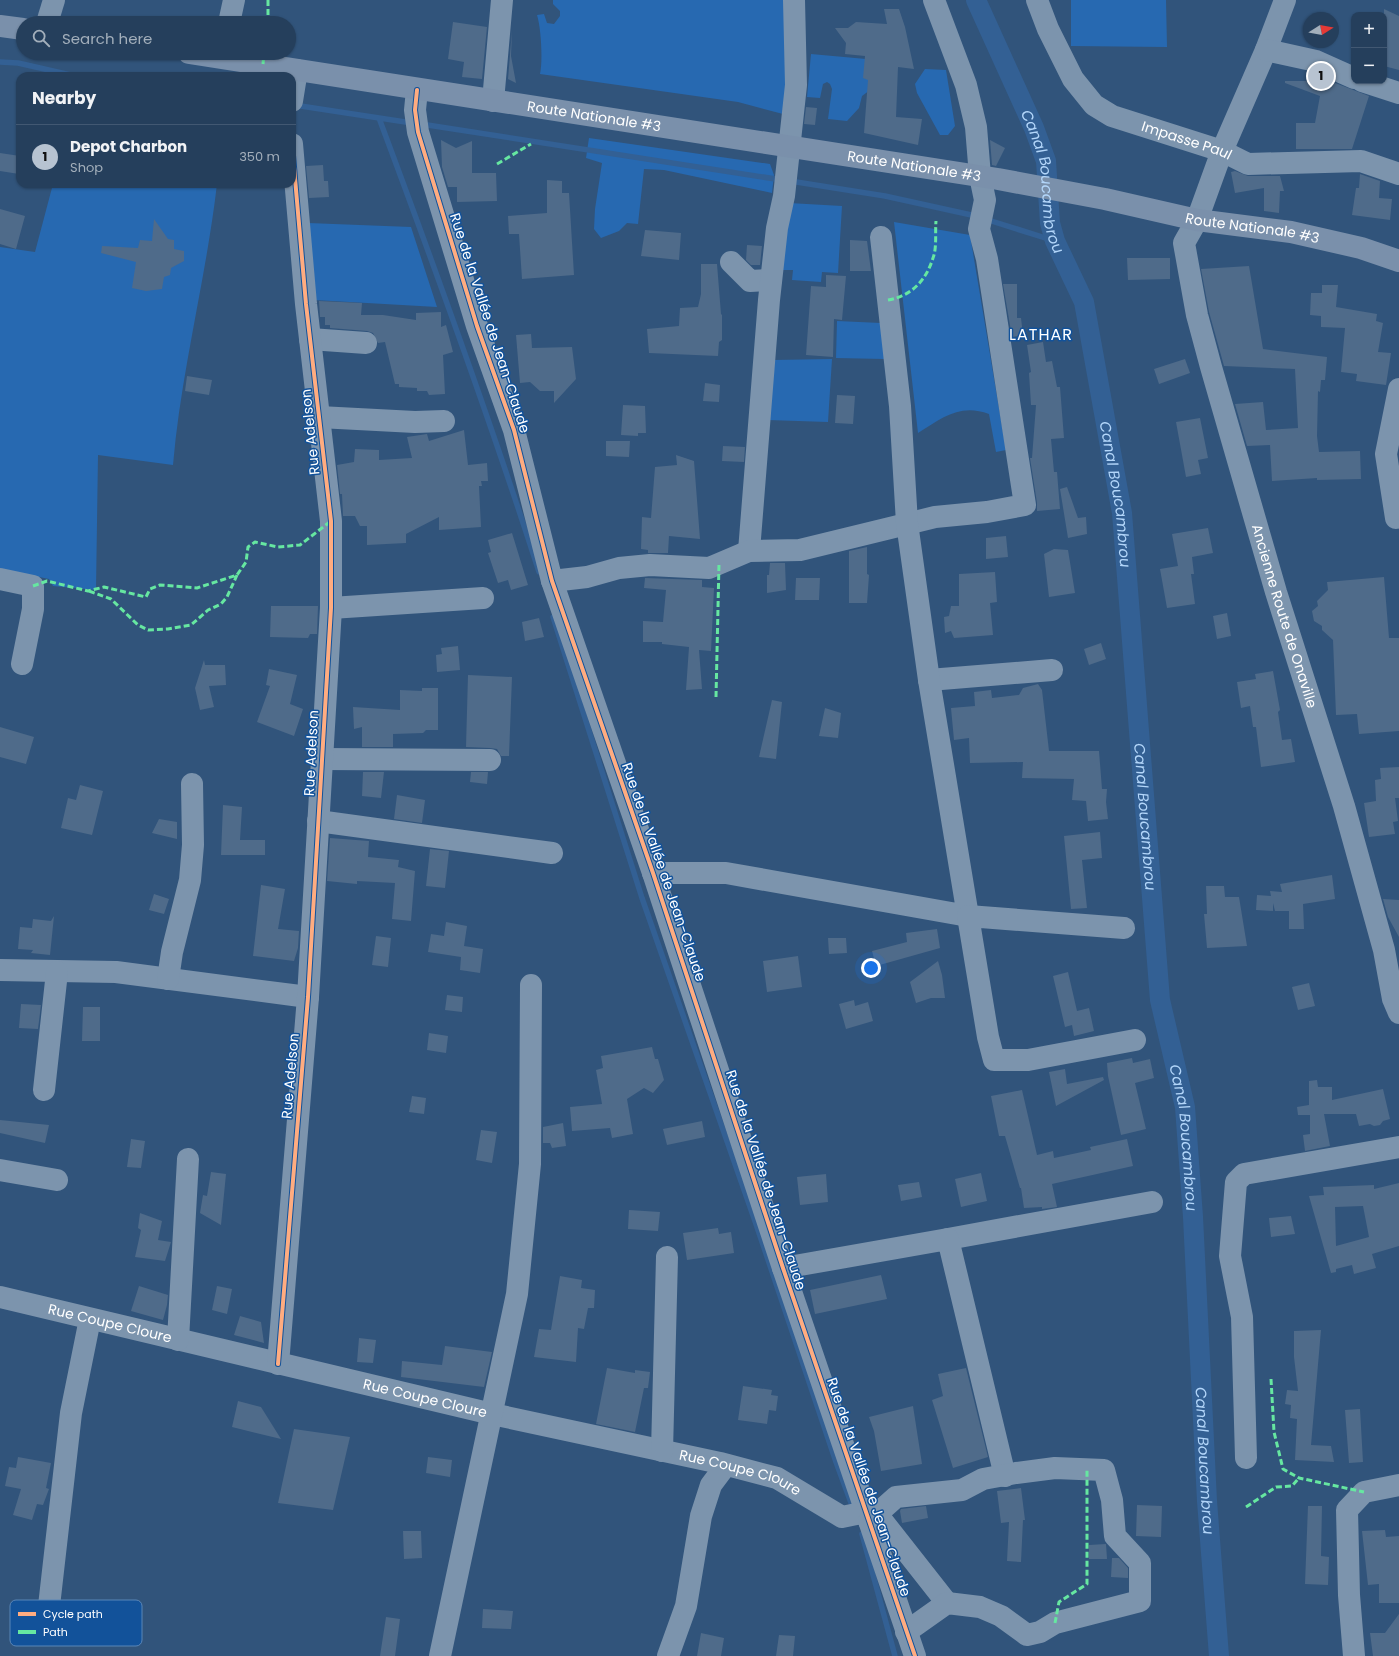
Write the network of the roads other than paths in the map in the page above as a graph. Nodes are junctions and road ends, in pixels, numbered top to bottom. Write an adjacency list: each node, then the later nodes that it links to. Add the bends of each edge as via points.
1 (54, 0): 8 (street)
2 (234, 0): 9 (street)
3 (502, 0): 20 (street)
4 (794, 0): 21 (street, via 796,85)
5 (934, 0): 24 (street, via 966,84)
6 (1037, 0): 22 (street, Impasse Paul, via 1048,29 1073,79 1094,105 1112,116)
7 (1285, 0): 12 (street, Ancienne Route de Onaville)
8 (49, 16)
9 (231, 16)
10 (0, 26): 11 (main road)
11 (16, 28)
12 (1266, 50): 15 (street, via 1316,61); 22 (street, Ancienne Route de Onaville)
13 (232, 60): 14 (main road, Route Nationale #3)
14 (260, 72)
15 (1351, 77)
16 (1371, 84): 18 (street)
17 (296, 87): 19 (main road, Route Nationale #3)
18 (1399, 93)
19 (416, 100): 20 (main road, Route Nationale #3); 40 (street, Rue de la Vallée de Jean-Claude, via 418,132 477,326 514,430)
20 (493, 101): 21 (main road, Route Nationale #3)
21 (789, 147): 24 (main road, Route Nationale #3); 30 (street)
22 (1222, 151): 23 (street, Impasse Paul, via 1248,164 1362,161); 26 (street, Ancienne Route de Onaville)
23 (1399, 174)
24 (989, 178): 26 (main road, Route Nationale #3, via 1105,199); 37 (street, via 979,229 987,259 1025,505)
25 (296, 187): 31 (street, Rue Adelson)
26 (1197, 220): 28 (main road, Route Nationale #3, via 1291,232 1361,248); 59 (street, Ancienne Route de Onaville, via 1184,243 1197,315 1276,592 1344,806 1384,950 1393,999)
27 (881, 237): 37 (street, via 900,406)
28 (1399, 261)
29 (731, 262): 30 (street, via 750,281)
30 (771, 280): 38 (street)
31 (310, 339): 32 (street); 34 (street, Rue Adelson)
32 (366, 343)
33 (1399, 389): 36 (street, via 1386,454)
34 (319, 417): 35 (street); 42 (street, Rue Adelson, via 331,521)
35 (444, 421)
36 (1396, 518)
37 (907, 523): 38 (street, via 800,550); 45 (street)
38 (749, 551): 40 (street, via 709,568 650,565 619,568 587,577)
39 (0, 579): 43 (street, via 33,586 33,609)
40 (552, 581): 51 (street, Rue de la Vallée de Jean-Claude)
41 (483, 598): 42 (street)
42 (331, 608): 46 (street, Rue Adelson)
43 (22, 664)
44 (1052, 670): 45 (street)
45 (929, 680): 52 (street)
46 (322, 759): 47 (street); 49 (street, Rue Adelson)
47 (490, 760)
48 (192, 784): 56 (street, via 193,845 190,880)
49 (318, 821): 50 (street); 58 (street, Rue Adelson)
50 (552, 853)
51 (653, 873): 52 (street, via 726,873); 69 (street, Rue de la Vallée de Jean-Claude)
52 (968, 916): 53 (street); 60 (street, via 994,1060 1028,1060)
53 (1124, 928)
54 (0, 970): 55 (street)
55 (57, 972): 56 (street, via 116,972); 61 (street)
56 (168, 979): 58 (street)
57 (531, 985): 74 (street, via 529,1172 517,1294)
58 (308, 998): 73 (street, Rue Adelson)
59 (1399, 1013)
60 (1135, 1040)
61 (44, 1090)
62 (1399, 1147): 76 (street, via 1244,1174 1236,1182 1230,1256 1242,1317)
63 (188, 1159): 72 (street)
64 (0, 1170): 65 (street)
65 (57, 1180)
66 (1152, 1202): 67 (street)
67 (948, 1239): 69 (street); 78 (street)
68 (667, 1257): 75 (street)
69 (783, 1268): 80 (street, Rue de la Vallée de Jean-Claude)
70 (0, 1298): 71 (street, Rue Coupe Cloure)
71 (90, 1319): 72 (street, Rue Coupe Cloure); 81 (street, via 71,1413)
72 (178, 1340): 73 (street, Rue Coupe Cloure)
73 (278, 1364): 74 (street, Rue Coupe Cloure)
74 (492, 1414): 75 (street, Rue Coupe Cloure); 84 (street)
75 (662, 1450): 77 (street, Rue Coupe Cloure)
76 (1246, 1458)
77 (726, 1465): 80 (street, Rue Coupe Cloure, via 777,1478); 85 (street, via 711,1485 701,1516 686,1606)
78 (1005, 1476): 80 (street, via 983,1480 962,1490 896,1496); 82 (street, via 1016,1472 1055,1468 1104,1470 1112,1500 1115,1536 1140,1563 1140,1601 1055,1623 1040,1632 1027,1635 1001,1616 980,1607)
79 (1399, 1485): 87 (street, via 1364,1492 1347,1510 1349,1595)
80 (863, 1516): 82 (street); 83 (street, Rue de la Vallée de Jean-Claude)
81 (50, 1600)
82 (947, 1602): 83 (street)
83 (906, 1632): 86 (street, Rue de la Vallée de Jean-Claude)
84 (440, 1656)
85 (668, 1656)
86 (914, 1656)
87 (1354, 1656)

